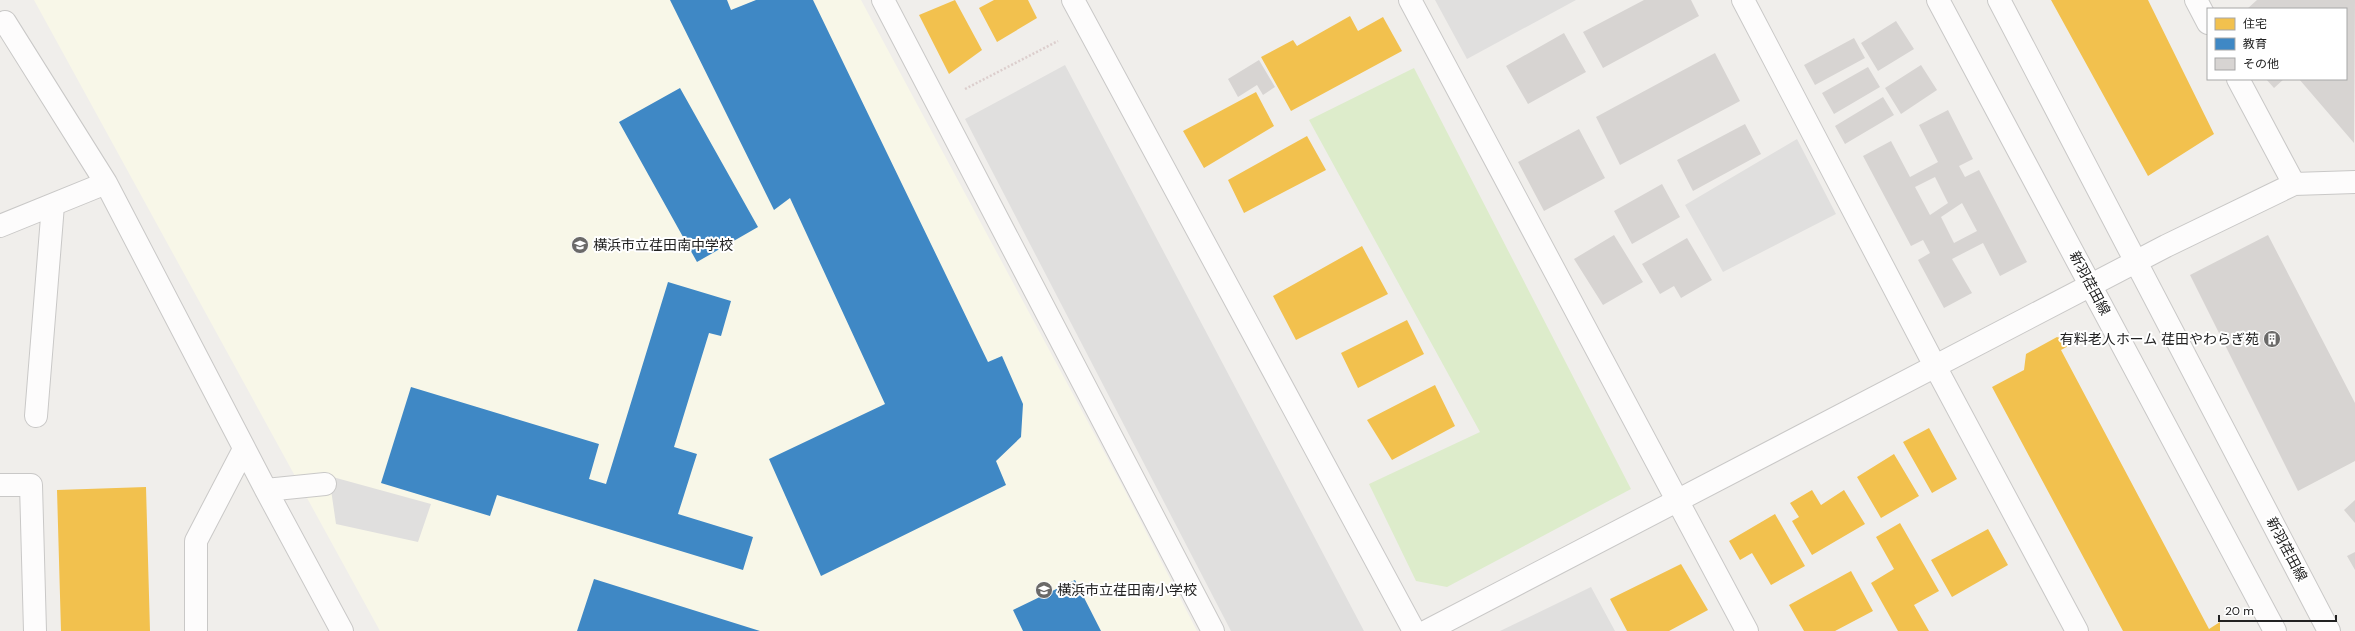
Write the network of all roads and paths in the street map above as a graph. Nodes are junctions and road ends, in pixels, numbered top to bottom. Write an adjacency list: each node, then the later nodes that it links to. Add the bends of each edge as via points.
1 (883, 0): 12 (street)
2 (1410, 0): 26 (street)
3 (1743, 0): 20 (street)
4 (1938, 0): 19 (street, 新羽荏田線)
5 (1999, 0): 18 (street, 新羽荏田線)
6 (2196, 0): 8 (street)
7 (1076, 1): 9 (street)
8 (2207, 21)
9 (1086, 27): 12 (path); 31 (street)
10 (3, 30): 14 (street)
11 (2239, 80): 15 (street)
12 (936, 104): 30 (street)
13 (2355, 182): 15 (street)
14 (106, 183): 16 (street); 22 (street)
15 (2294, 184): 18 (street)
16 (53, 205): 17 (street); 21 (street)
17 (0, 226)
18 (2136, 261): 19 (street); 36 (street, 新羽荏田線)
19 (2091, 286): 20 (street); 35 (street, 新羽荏田線)
20 (1935, 366): 26 (street); 34 (street)
21 (36, 416)
22 (244, 449): 25 (street); 28 (street, via 196,541)
23 (325, 484): 25 (street)
24 (0, 485): 27 (street, via 31,485)
25 (266, 490): 29 (street)
26 (1678, 502): 32 (street); 33 (street)
27 (35, 631)
28 (196, 631)
29 (342, 631)
30 (1213, 631)
31 (1414, 631)
32 (1427, 631)
33 (1747, 631)
34 (2077, 631)
35 (2275, 631)
36 (2329, 631)

